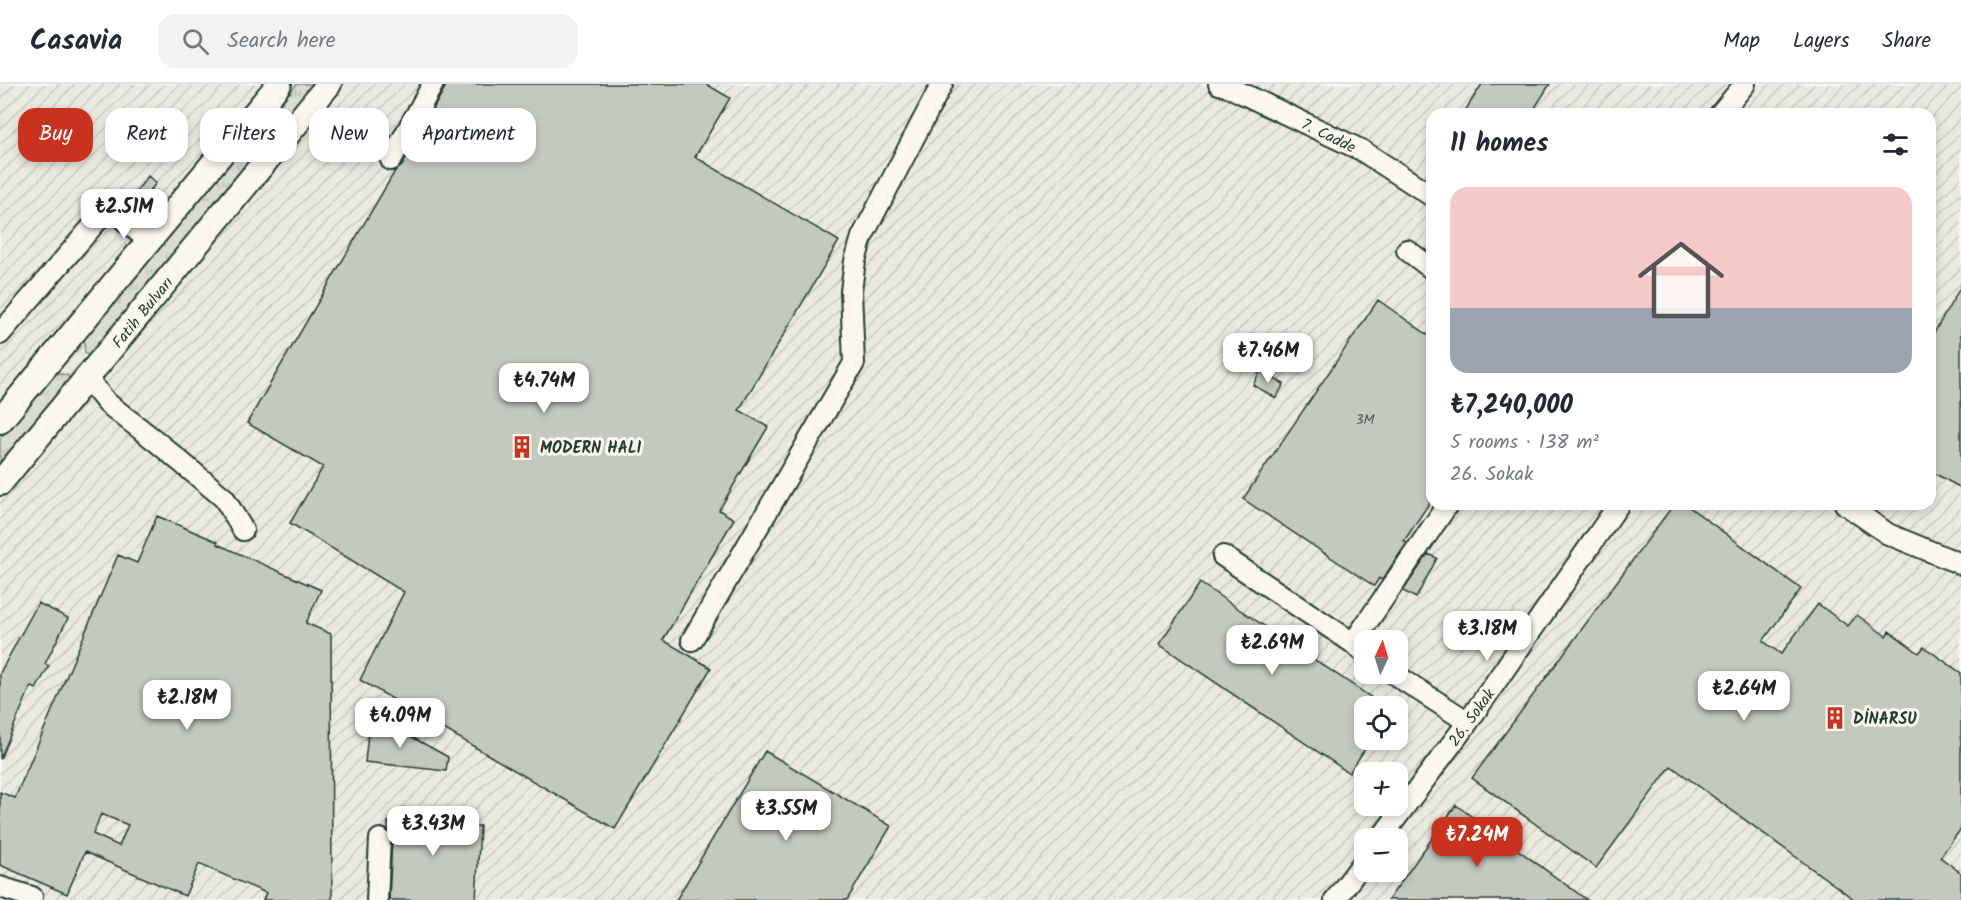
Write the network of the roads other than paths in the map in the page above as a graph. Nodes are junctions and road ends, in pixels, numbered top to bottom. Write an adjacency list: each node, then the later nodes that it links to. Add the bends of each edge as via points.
1 (279, 84): 10 (main road)
2 (329, 84): 14 (main road, Fatih Bulvarı)
3 (433, 84): 8 (street)
4 (1219, 84): 9 (street, 7. Cadde, via 1361,150)
5 (1745, 84): 7 (street)
6 (936, 86): 24 (street, via 862,237 851,291 854,363)
7 (1725, 108)
8 (391, 160)
9 (1426, 192)
10 (150, 242): 13 (street, via 109,207); 15 (main road)
11 (1407, 250): 12 (street)
12 (1426, 264)
13 (0, 334)
14 (87, 378): 16 (main road, Fatih Bulvarı); 20 (street, via 107,403 224,498)
15 (0, 421)
16 (0, 483)
17 (1444, 510): 23 (street)
18 (1615, 510): 27 (street, 26. Sokak)
19 (1854, 510): 22 (street, via 1888,534)
20 (243, 530)
21 (1223, 556): 25 (street)
22 (1961, 564)
23 (1370, 630)
24 (692, 640)
25 (1354, 645)
26 (1408, 683): 27 (street)
27 (1468, 722): 28 (street, 26. Sokak)
28 (1388, 828)
29 (380, 839): 33 (street)
30 (1354, 875): 34 (street)
31 (0, 887): 32 (street)
32 (32, 897)
33 (377, 900)
34 (1335, 900)

